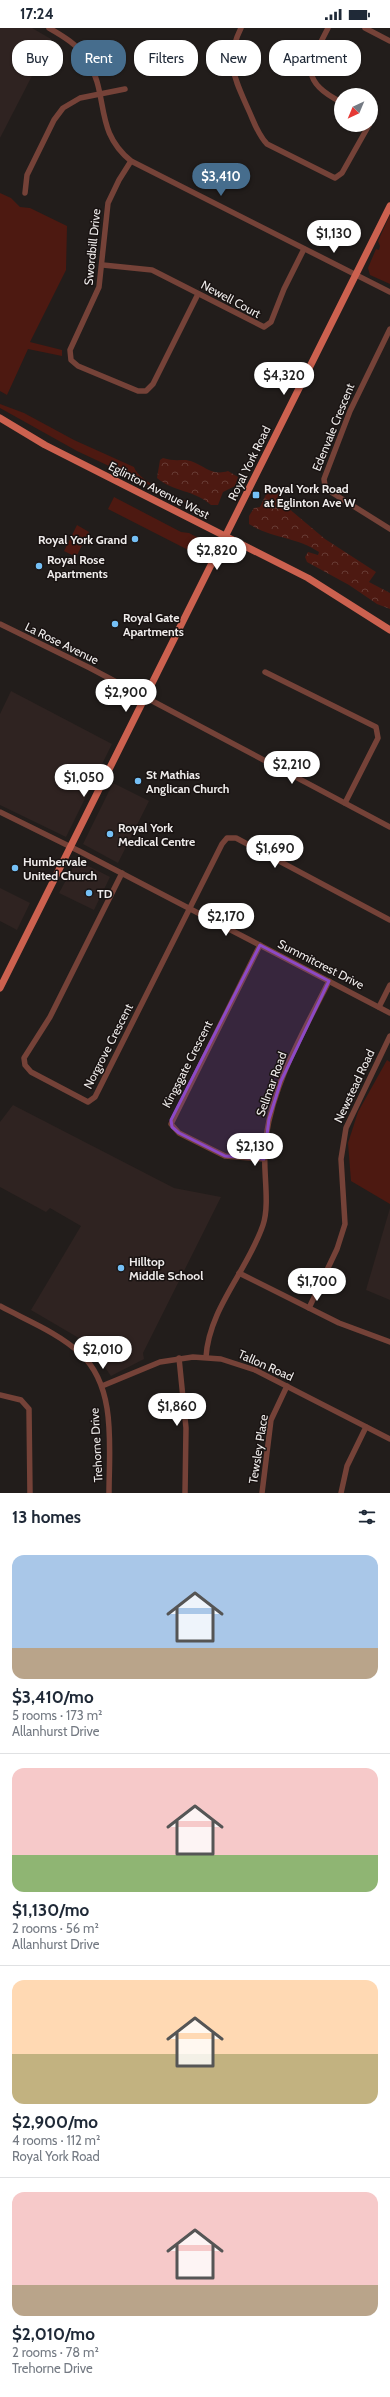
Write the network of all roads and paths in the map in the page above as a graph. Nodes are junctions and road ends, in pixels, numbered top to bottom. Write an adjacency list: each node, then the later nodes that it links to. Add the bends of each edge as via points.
1 (49, 28): 7 (street, via 82,53 93,71)
2 (241, 28): 9 (street, via 232,50 233,73 260,135 267,144 335,178 342,173)
3 (328, 28): 8 (street, via 313,60 312,76 321,91)
4 (365, 28): 5 (street)
5 (390, 41)
6 (125, 88): 7 (street)
7 (100, 94): 10 (street, via 109,136 121,152); 11 (street, via 73,101 59,112 26,175)
8 (334, 98)
9 (365, 132)
10 (132, 161): 13 (street); 14 (street, Swordbill Drive, via 118,180 108,203)
11 (25, 193)
12 (390, 206): 15 (main road, Royal York Road)
13 (304, 249): 15 (street); 17 (street, Newell Court, via 268,326 260,327)
14 (103, 265): 17 (street, Newell Court, via 152,270); 17 (street, Swordbill Drive, via 98,293 72,346 70,357 78,366 138,391 146,391 153,384)
15 (356, 275): 16 (street); 21 (main road, Royal York Road)
16 (390, 292)
17 (198, 294)
18 (390, 329): 20 (street, Edenvale Crescent, via 350,411 324,479 325,486 331,492)
19 (0, 418): 21 (main road, Eglinton Avenue West, via 46,445)
20 (390, 529)
21 (224, 536): 23 (main road, Eglinton Avenue West, via 308,578); 25 (main road, Royal York Road)
22 (0, 624): 25 (street, La Rose Avenue)
23 (390, 630)
24 (264, 672): 26 (street, via 376,727 378,738)
25 (145, 697): 26 (street, La Rose Avenue); 29 (main road, Royal York Road)
26 (345, 803): 28 (street, La Rose Avenue)
27 (0, 812): 29 (street, Summitcrest Drive)
28 (390, 827)
29 (70, 846): 30 (street, Summitcrest Drive); 36 (main road, Royal York Road)
30 (122, 873): 31 (street, Summitcrest Drive); 31 (street, Norgrove Crescent, via 50,1017 24,1058 25,1065 31,1072 85,1101 90,1102 95,1097)
31 (190, 909): 32 (street, via 222,844 227,838 232,837); 33 (street, Summitcrest Drive)
32 (390, 920)
33 (260, 945): 34 (street, Summitcrest Drive); 40 (street, Kingsgate Crescent, via 171,1124 179,1133 226,1156)
34 (329, 981): 37 (street, Summitcrest Drive); 40 (street, Sellmar Road, via 281,1081 269,1119)
35 (390, 985): 37 (street)
36 (0, 988)
37 (379, 1007): 38 (street, Summitcrest Drive)
38 (390, 1013)
39 (390, 1036): 43 (street, Newstead Road, via 346,1128 341,1155 345,1224 338,1249)
40 (264, 1159): 41 (street, Sellmar Road, via 264,1221)
41 (239, 1273): 43 (street); 45 (street, Sellmar Road, via 209,1333)
42 (0, 1306): 47 (street, Trehorne Drive, via 64,1341 82,1354)
43 (308, 1308): 44 (street, via 365,1334)
44 (390, 1342)
45 (206, 1357): 46 (street, Tallon Road); 48 (street, Tallon Road, via 244,1365)
46 (179, 1358): 47 (street, Tallon Road, via 160,1362); 54 (street, via 186,1428)
47 (102, 1386): 53 (street, Trehorne Drive, via 108,1419)
48 (288, 1386): 50 (street, Tallon Road); 55 (street, Tewsley Place, via 271,1420)
49 (0, 1395): 52 (street, via 22,1400 29,1409)
50 (366, 1427): 51 (street, Tallon Road); 56 (street, via 348,1462)
51 (390, 1439)
52 (30, 1493)
53 (109, 1493)
54 (185, 1493)
55 (262, 1493)
56 (341, 1493)

